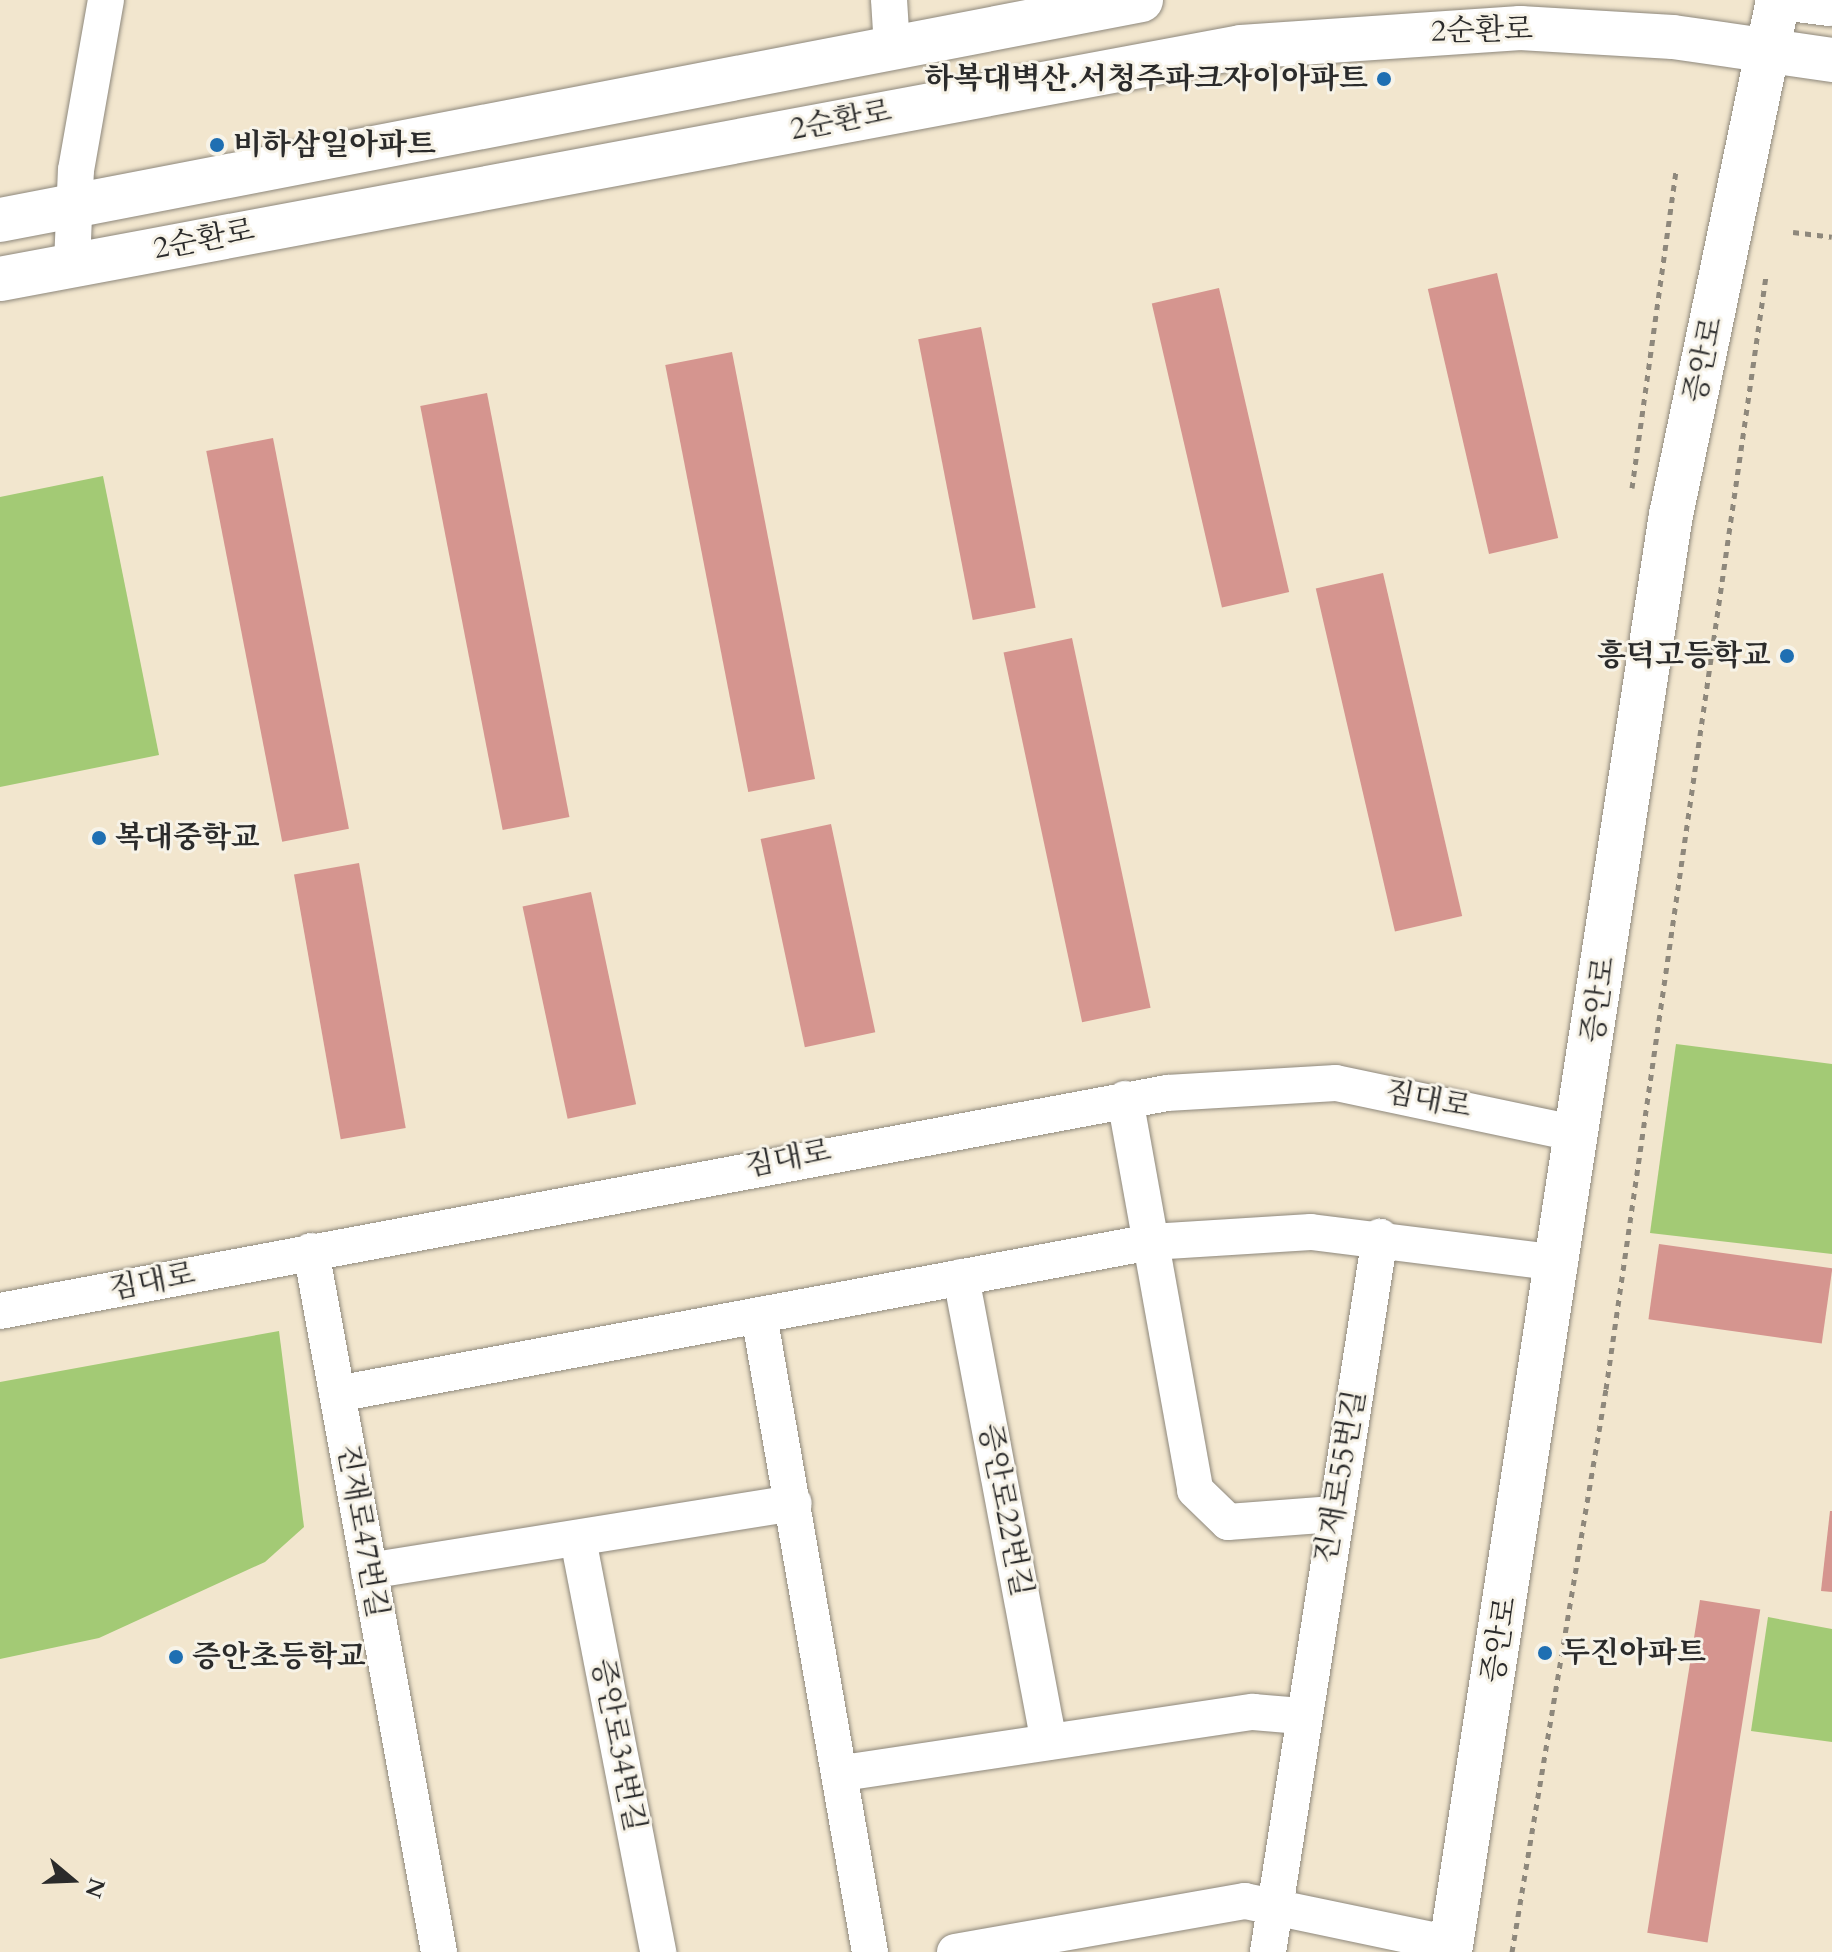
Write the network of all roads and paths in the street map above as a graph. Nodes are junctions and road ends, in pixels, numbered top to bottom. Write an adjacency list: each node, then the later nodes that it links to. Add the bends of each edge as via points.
1 (106, 0): 10 (street)
2 (889, 0): 7 (street)
3 (1141, 0): 7 (main road, 2순환로)
4 (1778, 0): 8 (main road, 증안로)
5 (1797, 0): 6 (main road)
6 (1832, 4)
7 (892, 47): 10 (main road, 2순환로)
8 (1770, 51): 9 (main road, 2순환로); 14 (main road, 2순환로, via 1520,28 1241,47); 18 (main road, 증안로, via 1671,515)
9 (1832, 60)
10 (74, 205): 11 (main road, 2순환로); 14 (street)
11 (0, 220)
12 (1793, 232): 13 (path)
13 (1832, 237)
14 (72, 264): 16 (main road, 2순환로)
15 (1767, 267): 41 (path, via 1606,1389)
16 (0, 279)
17 (1125, 1099): 18 (street, 짐대로, via 1336,1083); 20 (street); 21 (street, 짐대로)
18 (1579, 1134): 22 (main road, 증안로)
19 (1380, 1237): 20 (street, via 1311,1232); 22 (street); 28 (street, 진재로55번길)
20 (1151, 1242): 23 (street); 28 (street, via 1195,1490 1228,1522)
21 (311, 1251): 24 (street, 짐대로); 26 (street, 진재로47번길)
22 (1560, 1263): 35 (main road, 증안로)
23 (961, 1277): 25 (street); 32 (street, 증안로22번길)
24 (0, 1311)
25 (759, 1315): 26 (street); 27 (street)
26 (337, 1394): 30 (street, 진재로47번길)
27 (794, 1503): 29 (street); 33 (street)
28 (1334, 1514): 31 (street, 진재로55번길)
29 (578, 1539): 30 (street); 37 (street, 증안로34번길)
30 (369, 1571): 36 (street, 진재로47번길)
31 (1301, 1716): 32 (street, via 1253,1712); 34 (street, 진재로55번길)
32 (1049, 1742): 33 (street)
33 (843, 1773): 38 (street)
34 (1276, 1907): 35 (street); 39 (street, via 1245,1901); 40 (street, 진재로55번길)
35 (1450, 1948)
36 (439, 1952)
37 (658, 1952)
38 (870, 1952)
39 (955, 1952)
40 (1268, 1952)
41 (1512, 1952)

